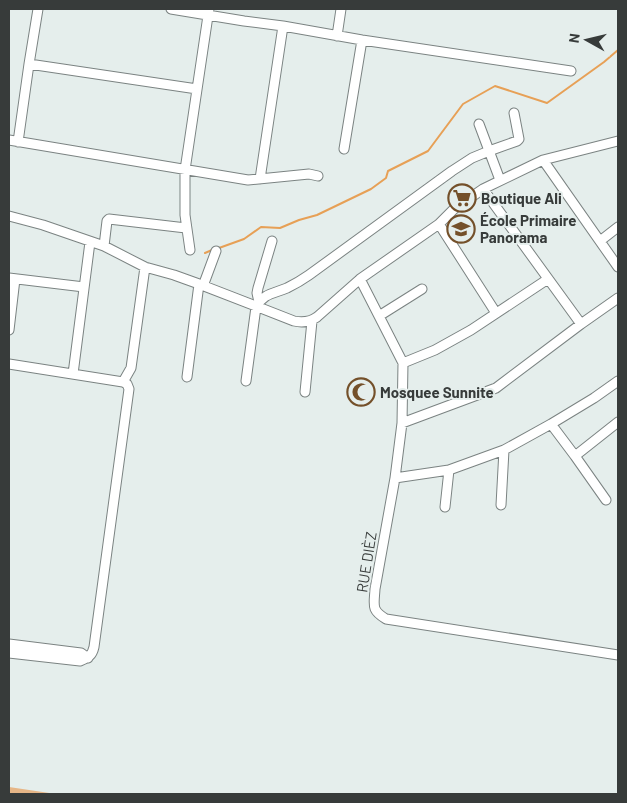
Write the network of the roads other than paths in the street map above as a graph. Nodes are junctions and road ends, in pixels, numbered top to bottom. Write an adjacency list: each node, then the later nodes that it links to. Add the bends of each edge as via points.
1 (38, 9): 8 (street)
2 (171, 9): 4 (street)
3 (341, 9): 6 (street)
4 (208, 12): 5 (street); 10 (street)
5 (283, 26): 6 (street); 20 (street)
6 (337, 36): 7 (street)
7 (362, 40): 9 (street); 15 (street)
8 (29, 64): 10 (street); 13 (street)
9 (571, 71)
10 (197, 89): 18 (street)
11 (514, 113): 16 (street, via 519,139)
12 (479, 124): 16 (street)
13 (13, 141): 18 (street)
14 (618, 141): 17 (street)
15 (344, 149)
16 (488, 151): 21 (street); 42 (street, via 452,171 309,275 272,292)
17 (542, 160): 21 (street); 28 (street)
18 (185, 170): 20 (street); 26 (street)
19 (318, 176): 20 (street)
20 (260, 179)
21 (500, 180): 22 (street)
22 (483, 189): 24 (street); 37 (street)
23 (9, 216): 29 (street)
24 (439, 224): 36 (street); 43 (street)
25 (618, 227): 28 (street)
26 (186, 228): 30 (street, via 109,219); 31 (street)
27 (272, 240): 42 (street, via 258,288)
28 (600, 241): 34 (street)
29 (90, 242): 30 (street); 39 (street)
30 (104, 246): 33 (street)
31 (190, 250)
32 (216, 251): 38 (street)
33 (145, 267): 38 (street); 54 (street, via 131,368)
34 (618, 267)
35 (12, 278): 39 (street); 47 (street)
36 (360, 279): 44 (street, RUE DIÈZ); 45 (street)
37 (548, 279): 43 (street); 46 (street)
38 (201, 285): 42 (street); 51 (street)
39 (84, 287): 50 (street)
40 (422, 289): 44 (street)
41 (618, 298): 46 (street)
42 (258, 304): 45 (street, via 294,321); 53 (street)
43 (496, 313): 48 (street, via 435,350)
44 (379, 316): 48 (street, RUE DIÈZ)
45 (312, 321): 55 (street)
46 (581, 324): 57 (street, via 496,388)
47 (9, 330)
48 (403, 363): 57 (street, RUE DIÈZ)
49 (9, 364): 50 (street)
50 (73, 374): 54 (street)
51 (187, 377)
52 (618, 380): 58 (street)
53 (246, 381)
54 (123, 382): 69 (street, via 129,389 94,646)
55 (305, 392)
56 (618, 422): 60 (street)
57 (402, 423): 62 (street, RUE DIÈZ)
58 (551, 424): 59 (street); 60 (street)
59 (504, 450): 61 (street); 64 (street)
60 (575, 456): 63 (street)
61 (449, 470): 62 (street); 65 (street)
62 (396, 478): 68 (street, RUE DIÈZ, via 375,590 377,614 386,619)
63 (606, 500)
64 (501, 505)
65 (445, 507)
66 (9, 644): 69 (street, via 80,653)
67 (9, 653): 69 (street, via 80,662)
68 (618, 655)
69 (88, 658)

